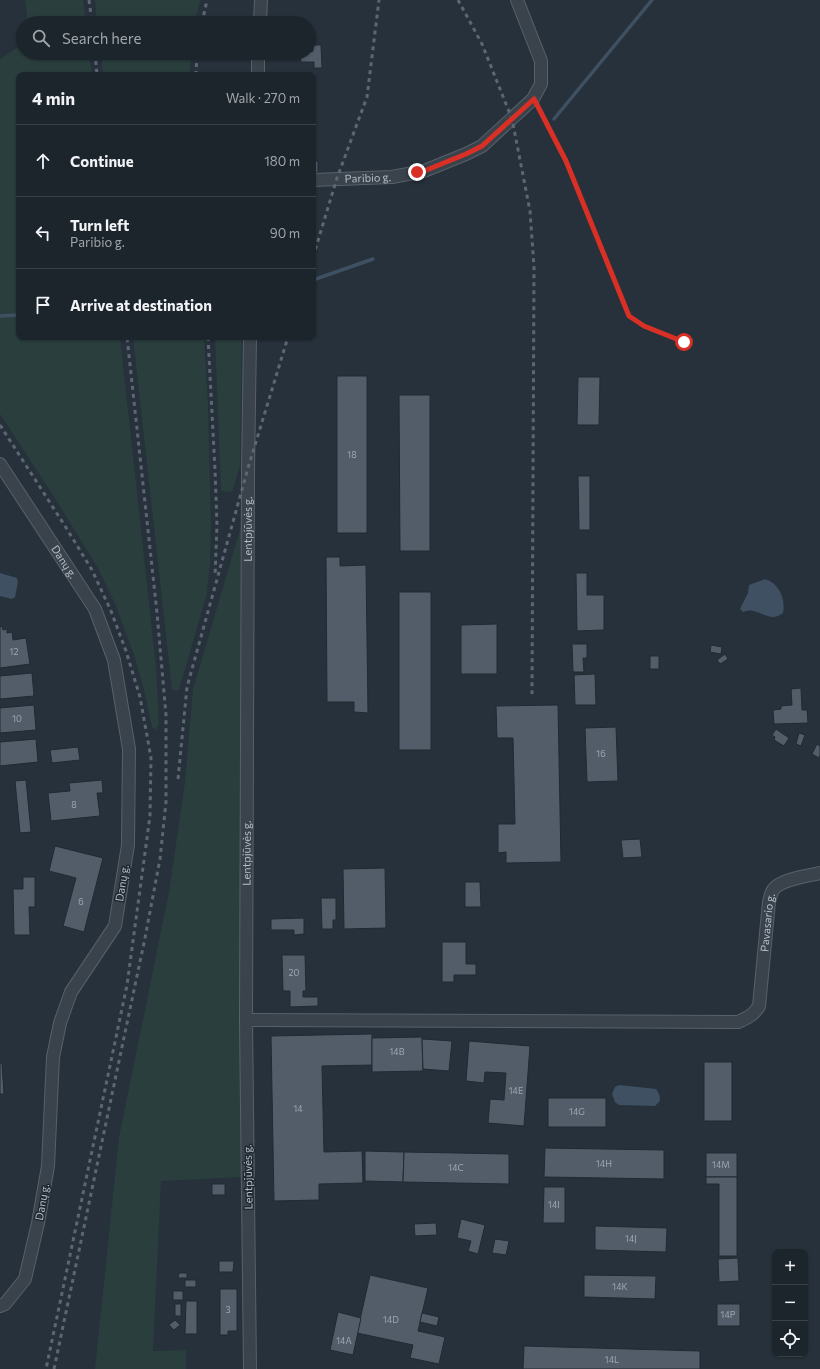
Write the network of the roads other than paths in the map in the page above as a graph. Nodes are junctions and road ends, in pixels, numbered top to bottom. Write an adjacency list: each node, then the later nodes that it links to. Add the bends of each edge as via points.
1 (261, 0): 3 (street)
2 (517, 0): 6 (street, Paribio g., via 541,61 541,84 534,99 482,146 424,171 392,177)
3 (260, 16)
4 (258, 60): 5 (street)
5 (258, 72)
6 (316, 180)
7 (250, 340): 10 (street, Lentpjūvės g.)
8 (0, 464): 11 (street, Danų g., via 95,609 114,660 129,749 128,845 115,926 71,992 60,1023 53,1057 48,1166 38,1223 25,1279 6,1304)
9 (820, 873): 10 (street, Pavasario g., via 788,880 772,890 759,1006 756,1012 738,1022)
10 (246, 1020): 12 (street, Lentpjūvės g.)
11 (0, 1306)
12 (250, 1369)

